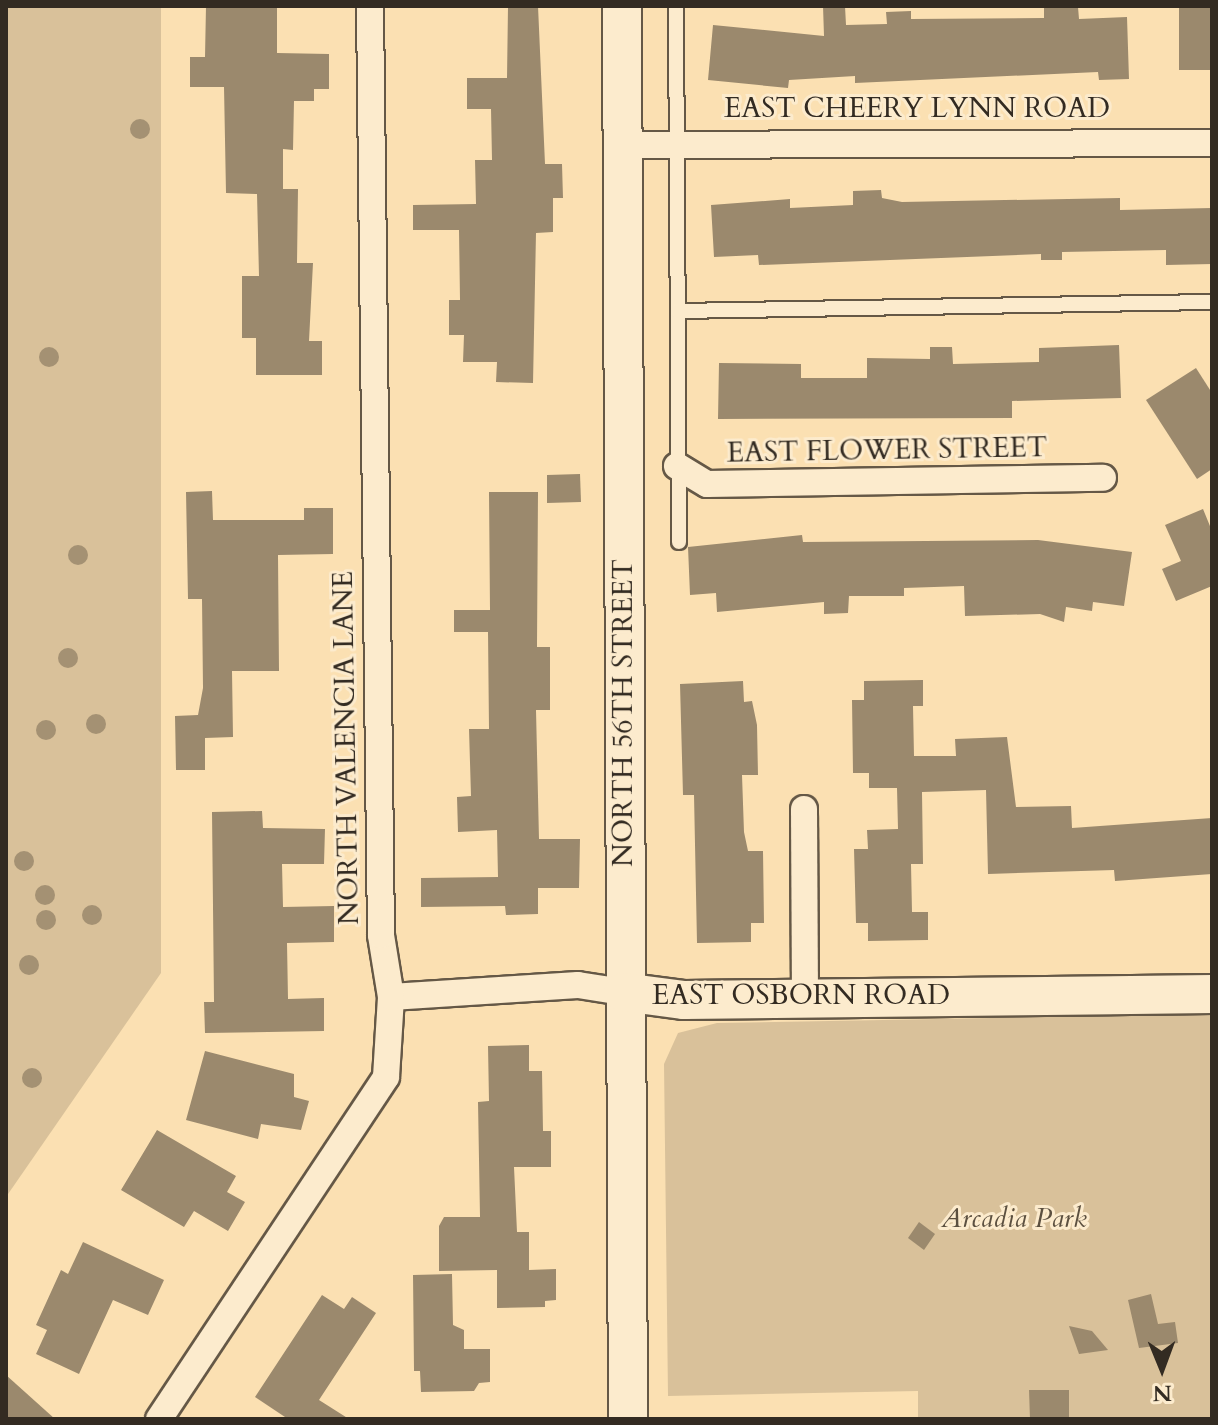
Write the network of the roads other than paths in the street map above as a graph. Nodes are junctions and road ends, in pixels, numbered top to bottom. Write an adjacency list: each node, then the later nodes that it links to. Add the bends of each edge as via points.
1 (370, 6): 15 (street, NORTH VALENCIA LANE, via 381,935)
2 (622, 6): 6 (main road, NORTH 56TH STREET)
3 (676, 6): 4 (lane)
4 (676, 141): 5 (street, EAST CHEERY LYNN ROAD); 6 (street, EAST CHEERY LYNN ROAD); 8 (lane)
5 (1212, 143)
6 (622, 145): 13 (main road, NORTH 56TH STREET)
7 (1212, 302): 8 (lane)
8 (678, 311): 9 (lane)
9 (677, 466): 10 (street, EAST FLOWER STREET, via 707,484); 11 (lane)
10 (1103, 478)
11 (679, 542)
12 (804, 809): 16 (street)
13 (623, 992): 15 (street, EAST OSBORN ROAD, via 578,985); 16 (main road, EAST OSBORN ROAD, via 684,1000); 18 (main road, NORTH 56TH STREET)
14 (1212, 994): 16 (main road, EAST OSBORN ROAD)
15 (391, 997): 17 (street, NORTH VALENCIA LANE, via 386,1077)
16 (805, 998)
17 (159, 1419)
18 (628, 1419)

